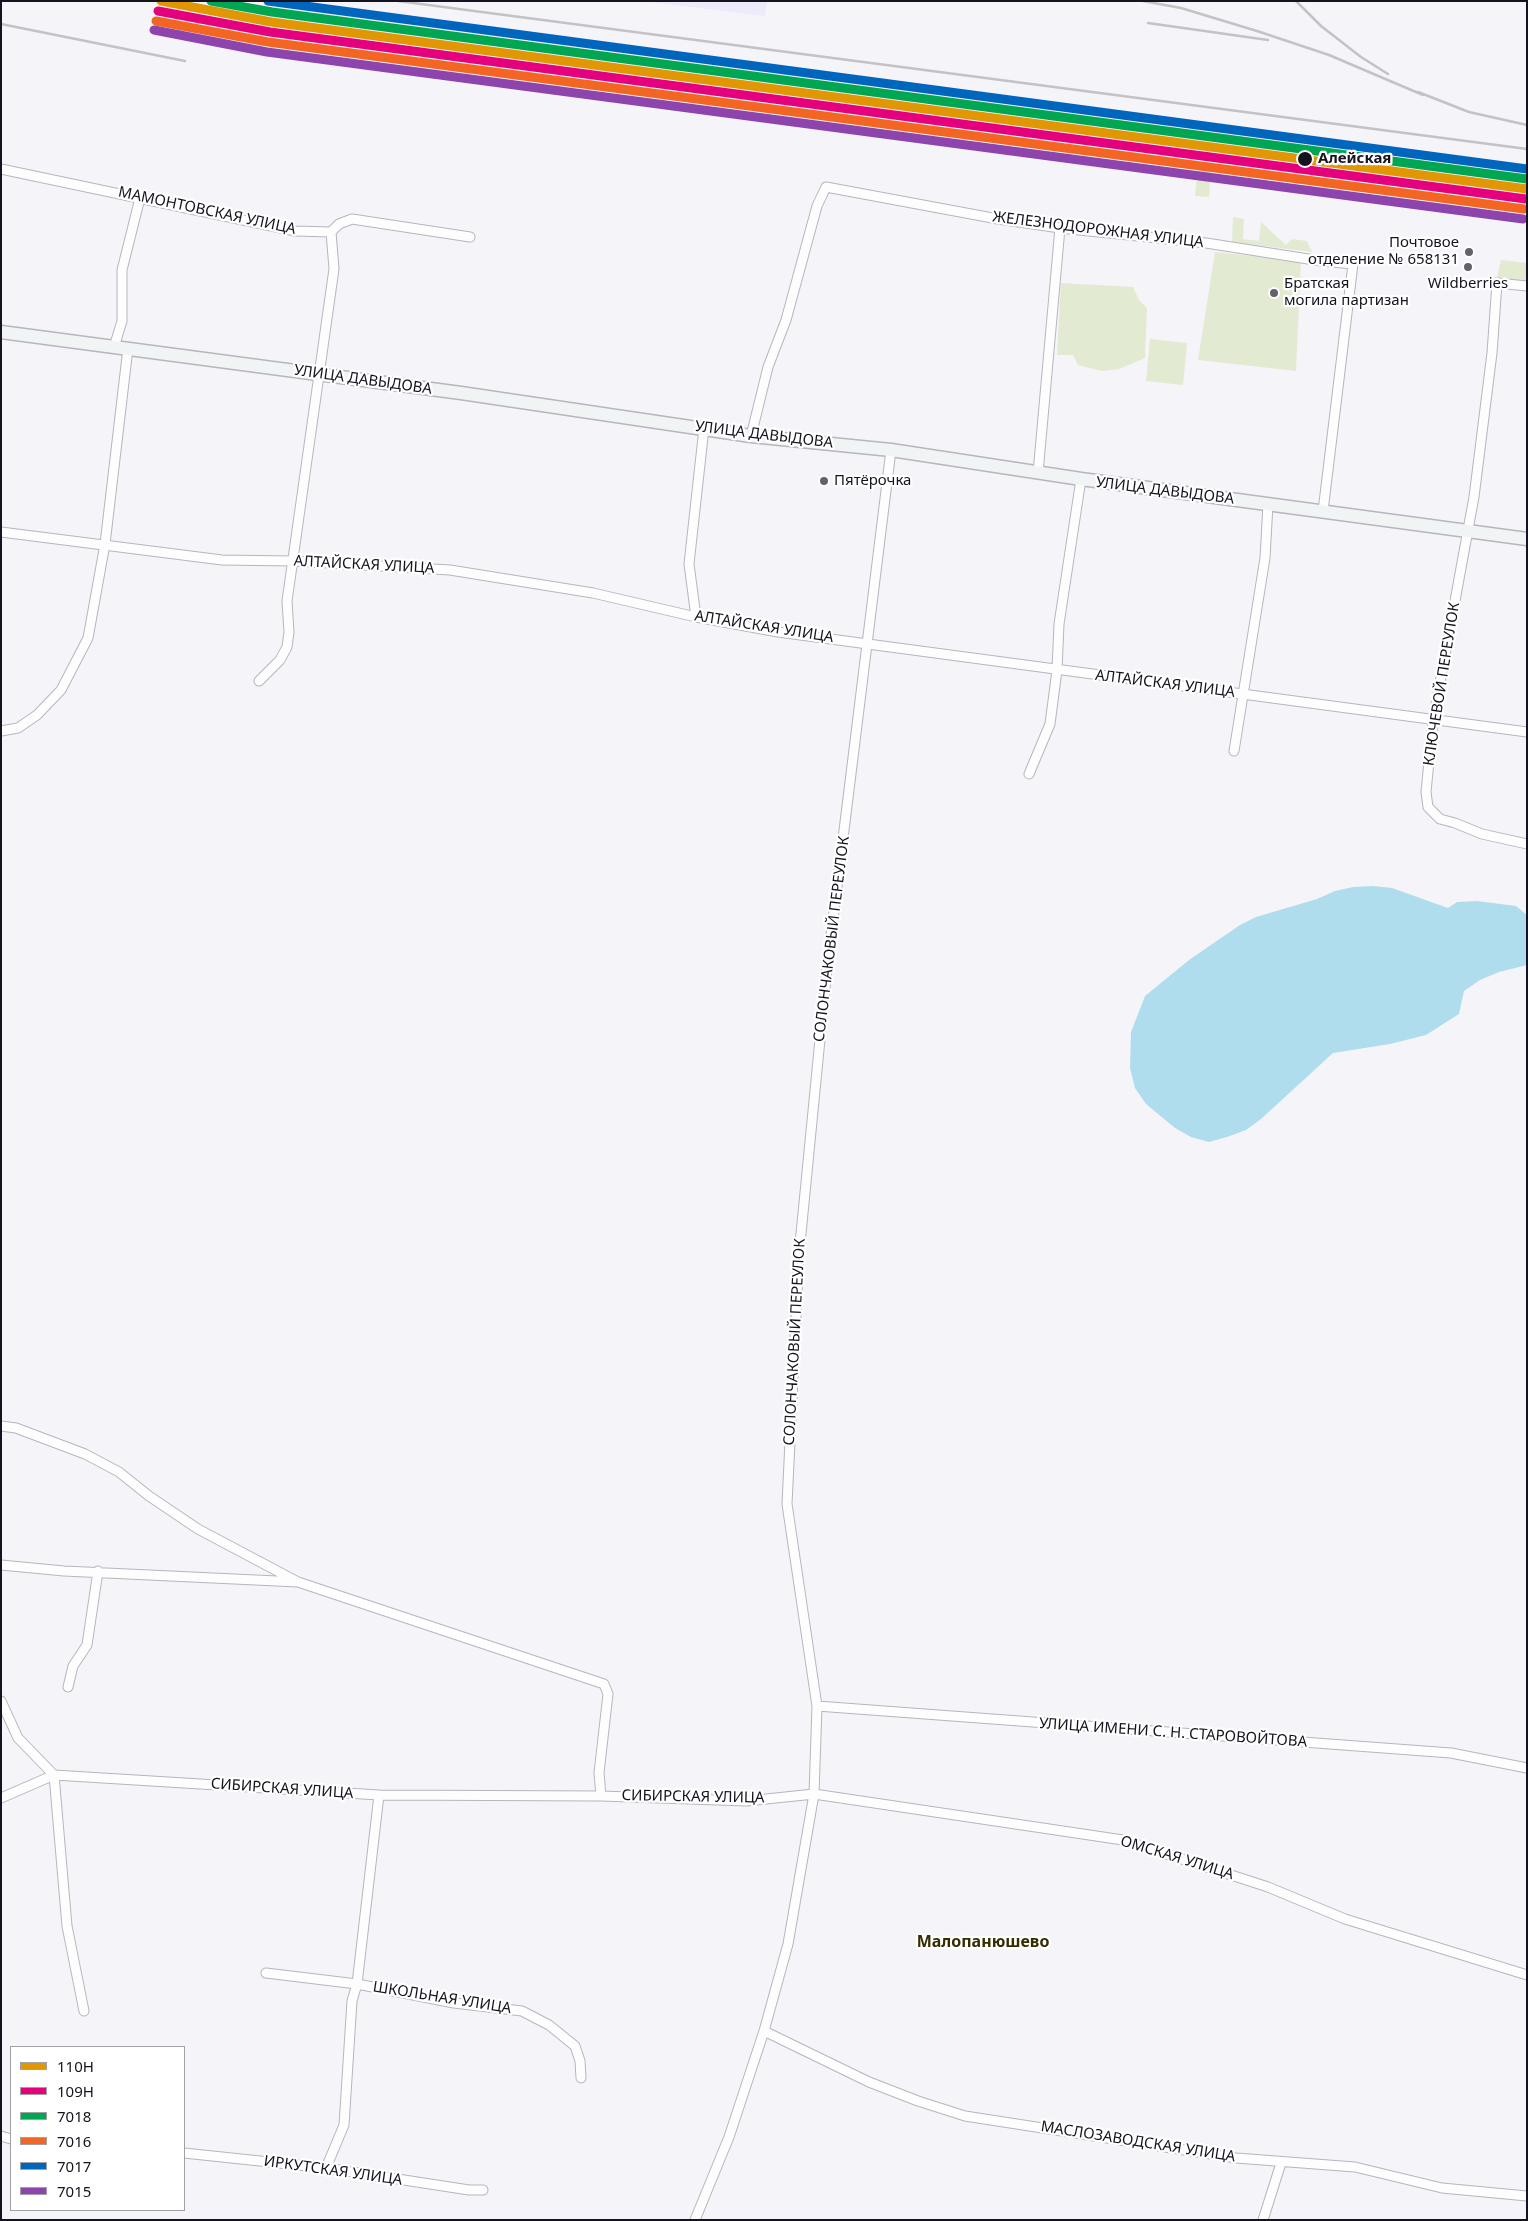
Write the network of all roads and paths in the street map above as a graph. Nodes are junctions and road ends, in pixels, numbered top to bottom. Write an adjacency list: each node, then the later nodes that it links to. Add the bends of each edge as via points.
1 (1, 169): 2 (street, МАМОНТОВСКАЯ УЛИЦА)
2 (140, 198): 4 (street, МАМОНТОВСКАЯ УЛИЦА, via 295,231); 8 (street, via 122,270 122,321)
3 (1060, 228): 12 (street, ЖЕЛЕЗНОДОРОЖНАЯ УЛИЦА, via 826,187 817,206 786,320 768,367); 14 (street); 17 (street, ЖЕЛЕЗНОДОРОЖНАЯ УЛИЦА, via 1206,242 1353,264)
4 (331, 232): 5 (street, via 339,224 352,219); 10 (street, via 334,270)
5 (470, 237)
6 (1527, 286): 19 (street, КЛЮЧЕВОЙ ПЕРЕУЛОК, via 1497,283 1491,362)
7 (1, 332): 8 (main road, УЛИЦА ДАВЫДОВА)
8 (114, 346): 9 (main road, УЛИЦА ДАВЫДОВА)
9 (128, 348): 10 (main road, УЛИЦА ДАВЫДОВА); 21 (street)
10 (319, 374): 11 (main road, УЛИЦА ДАВЫДОВА); 22 (street)
11 (704, 428): 12 (main road, УЛИЦА ДАВЫДОВА); 23 (street, via 689,564)
12 (751, 436): 13 (main road, УЛИЦА ДАВЫДОВА)
13 (891, 450): 14 (main road, УЛИЦА ДАВЫДОВА); 24 (street, СОЛОНЧАКОВЫЙ ПЕРЕУЛОК)
14 (1038, 473): 15 (main road, УЛИЦА ДАВЫДОВА)
15 (1081, 480): 16 (main road, УЛИЦА ДАВЫДОВА); 25 (street, via 1059,624)
16 (1268, 504): 17 (main road, УЛИЦА ДАВЫДОВА); 27 (street, via 1265,558)
17 (1323, 511): 19 (main road, УЛИЦА ДАВЫДОВА)
18 (1, 532): 21 (street, АЛТАЙСКАЯ УЛИЦА)
19 (1467, 532): 20 (main road, УЛИЦА ДАВЫДОВА); 28 (street, КЛЮЧЕВОЙ ПЕРЕУЛОК)
20 (1527, 539)
21 (105, 544): 22 (street, АЛТАЙСКАЯ УЛИЦА, via 222,560); 29 (street, via 88,638 61,690 37,715 18,728)
22 (293, 561): 23 (street, АЛТАЙСКАЯ УЛИЦА, via 450,570 593,593); 26 (street, via 287,602 290,632 287,647 280,660)
23 (696, 617): 24 (street, АЛТАЙСКАЯ УЛИЦА)
24 (866, 643): 25 (street, АЛТАЙСКАЯ УЛИЦА); 40 (street, СОЛОНЧАКОВЫЙ ПЕРЕУЛОК, via 827,968 798,1263 787,1504)
25 (1057, 670): 27 (street, АЛТАЙСКАЯ УЛИЦА); 32 (street, via 1050,724)
26 (259, 681)
27 (1243, 694): 28 (street, АЛТАЙСКАЯ УЛИЦА); 31 (street)
28 (1433, 721): 30 (street, АЛТАЙСКАЯ УЛИЦА); 33 (street, КЛЮЧЕВОЙ ПЕРЕУЛОК, via 1426,792 1428,807 1440,819 1482,834)
29 (1, 731)
30 (1527, 732)
31 (1234, 751)
32 (1029, 774)
33 (1527, 844)
34 (1, 1426): 37 (street, СИБИРСКАЯ УЛИЦА, via 16,1428 76,1451 120,1472 198,1529)
35 (1, 1565): 36 (street, СИБИРСКАЯ УЛИЦА)
36 (98, 1571): 37 (street, СИБИРСКАЯ УЛИЦА); 38 (street, via 86,1645 74,1666)
37 (298, 1582): 45 (street, СИБИРСКАЯ УЛИЦА, via 604,1684 608,1694 599,1773)
38 (68, 1687)
39 (1, 1701): 42 (street, via 18,1738)
40 (817, 1706): 41 (street, УЛИЦА ИМЕНИ С. Н. СТАРОВОЙТОВА, via 1451,1753); 43 (street, СОЛОНЧАКОВЫЙ ПЕРЕУЛОК)
41 (1527, 1768)
42 (54, 1775): 44 (street, СИБИРСКАЯ УЛИЦА); 46 (street); 50 (street, via 67,1926)
43 (814, 1794): 45 (street, СИБИРСКАЯ УЛИЦА, via 748,1801); 48 (street, ОМСКАЯ УЛИЦА, via 1123,1840 1268,1887 1345,1919); 51 (street, СОЛОНЧАКОВЫЙ ПЕРЕУЛОК, via 788,1944)
44 (378, 1795): 45 (street, СИБИРСКАЯ УЛИЦА); 49 (street)
45 (601, 1796)
46 (1, 1798)
47 (266, 1973): 49 (street, ШКОЛЬНАЯ УЛИЦА)
48 (1527, 1975)
49 (357, 1984): 52 (street, ШКОЛЬНАЯ УЛИЦА, via 454,2003 522,2011 548,2025 575,2046); 55 (street, via 352,2001 344,2124)
50 (84, 2010)
51 (764, 2031): 54 (street, МАСЛОЗАВОДСКАЯ УЛИЦА, via 869,2082 965,2116); 58 (street, СОЛОНЧАКОВЫЙ ПЕРЕУЛОК, via 729,2137)
52 (581, 2078)
53 (185, 2153): 55 (street, ИРКУТСКАЯ УЛИЦА)
54 (1282, 2163): 57 (street, МАСЛОЗАВОДСКАЯ УЛИЦА, via 1355,2167 1442,2188); 59 (street)
55 (326, 2168): 56 (street, ИРКУТСКАЯ УЛИЦА)
56 (483, 2190)
57 (1527, 2196)
58 (696, 2220)
59 (1263, 2220)

